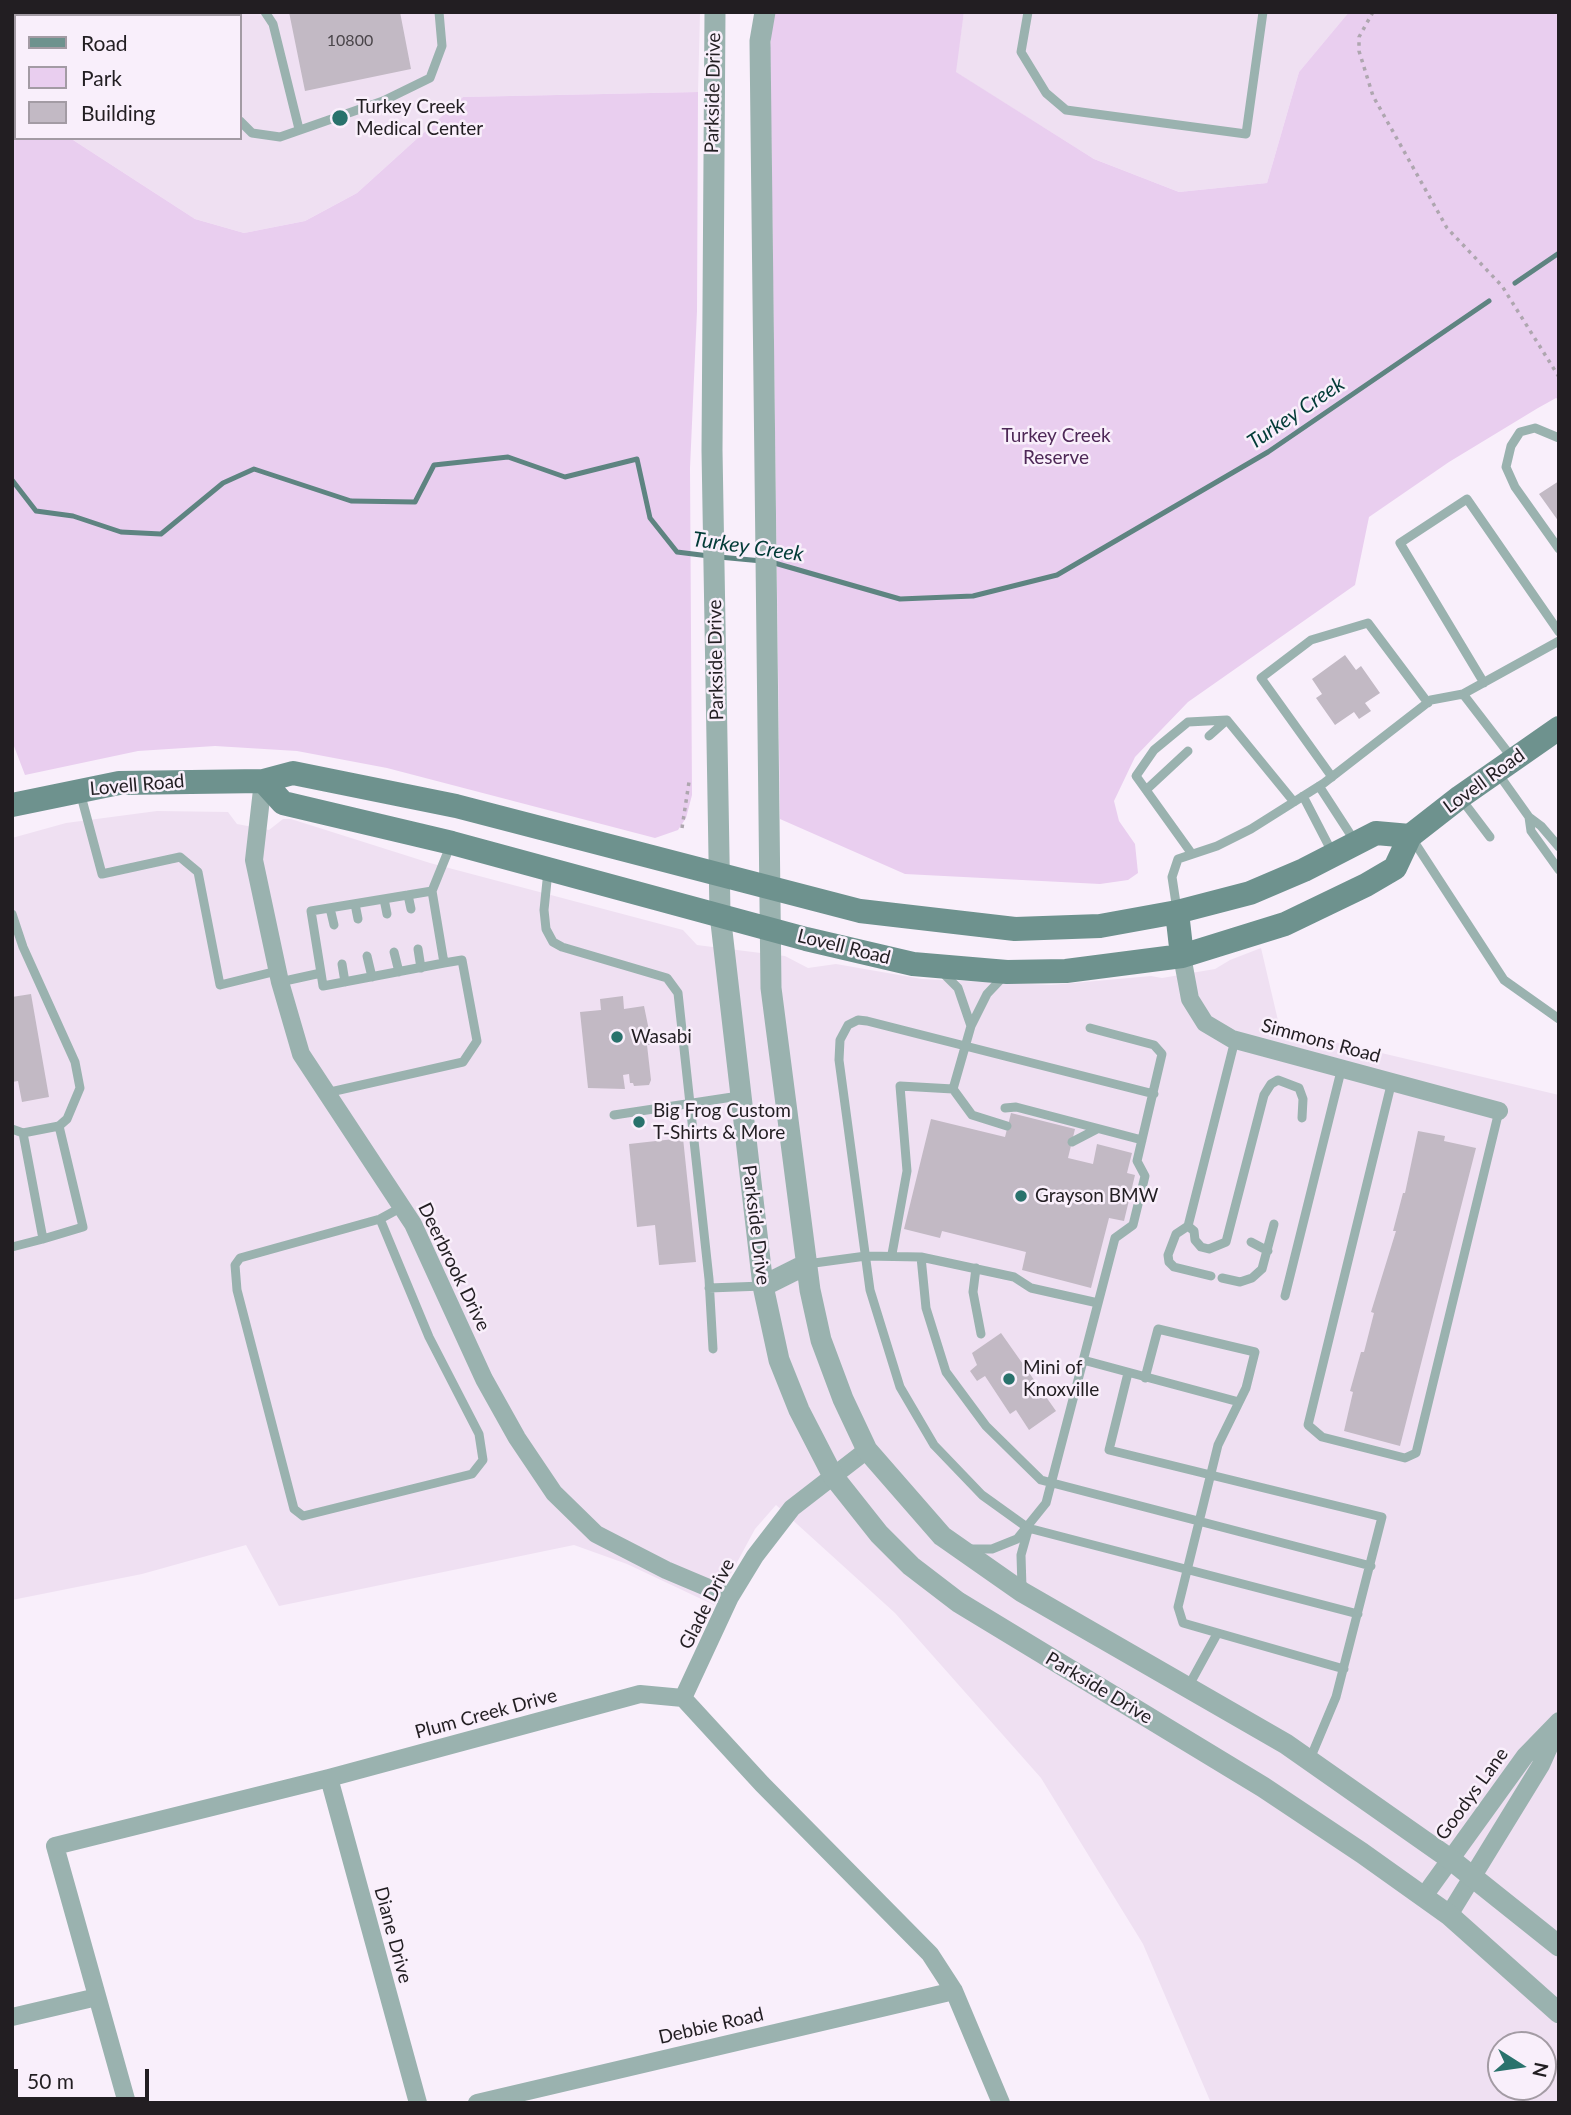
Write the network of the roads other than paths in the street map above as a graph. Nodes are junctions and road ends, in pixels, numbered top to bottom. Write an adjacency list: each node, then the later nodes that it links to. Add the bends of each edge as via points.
1 (265, 12): 8 (lane)
2 (274, 12): 8 (lane)
3 (439, 12): 10 (lane, via 442,46 430,78 383,101)
4 (715, 12): 42 (street, Parkside Drive, via 714,557)
5 (765, 12): 43 (street, via 760,41)
6 (1028, 12): 7 (lane, via 1021,52 1046,93 1066,110 1246,134)
7 (1263, 12)
8 (273, 24): 10 (lane)
9 (242, 123): 10 (lane, via 264,137 280,137)
10 (299, 129)
11 (1559, 438): 12 (lane, via 1535,428 1521,432 1511,446 1506,467)
12 (1559, 549)
13 (1559, 632): 15 (lane, via 1467,499 1400,543)
14 (1559, 641): 15 (lane)
15 (1484, 683): 16 (lane)
16 (1463, 694): 17 (lane); 22 (lane)
17 (1428, 703): 23 (lane); 23 (lane, via 1368,624 1311,640 1261,678)
18 (1227, 720): 20 (lane); 27 (lane, via 1188,722 1154,750 1136,776); 30 (lane)
19 (1559, 728): 22 (main road, Lovell Road)
20 (1209, 736)
21 (1188, 751): 27 (lane)
22 (1505, 765): 29 (main road, Lovell Road); 32 (lane)
23 (1332, 777): 25 (lane)
24 (263, 781): 26 (main road, Lovell Road, via 178,780); 35 (main road, Lovell Road, via 283,803); 42 (main road, Lovell Road, via 293,773 456,806); 68 (street, Deerbrook Drive, via 254,860)
25 (1319, 786): 28 (lane); 36 (lane)
26 (80, 790): 31 (main road, Lovell Road); 68 (lane, via 102,874 180,857 198,872 220,985)
27 (1146, 790): 38 (lane)
28 (1303, 796): 30 (lane); 39 (lane)
29 (1460, 797): 33 (main road, Lovell Road); 34 (lane)
30 (1294, 802): 38 (lane, via 1251,829)
31 (12, 805)
32 (1529, 817): 37 (lane); 41 (lane, via 1531,831)
33 (1410, 836): 36 (main road, Lovell Road, via 1376,834); 60 (main road, Lovell Road, via 1395,868 1367,885 1285,924); 71 (lane, via 1504,981)
34 (1490, 837)
35 (452, 843): 40 (main road, Lovell Road); 44 (lane)
36 (1357, 844): 39 (main road, Lovell Road)
37 (1559, 848)
38 (1192, 854): 50 (lane, via 1178,859 1174,868)
39 (1334, 856): 50 (main road, Lovell Road, via 1250,893)
40 (548, 870): 53 (main road, Lovell Road); 82 (lane, via 544,910 553,942 673,983 678,993)
41 (1559, 870)
42 (719, 876): 43 (main road, Lovell Road); 53 (street, Parkside Drive)
43 (768, 889): 50 (main road, Lovell Road, via 873,913 1015,929 1100,926); 56 (street)
44 (432, 891): 45 (lane); 61 (lane)
45 (408, 895): 46 (lane); 49 (lane)
46 (384, 899): 47 (lane); 52 (lane)
47 (355, 904): 48 (lane); 54 (lane)
48 (331, 908): 55 (lane); 67 (lane, via 311,911)
49 (411, 909)
50 (1177, 912): 60 (main road)
51 (12, 914): 87 (lane, via 75,1062 80,1088 67,1119)
52 (387, 914)
53 (720, 914): 56 (main road, Lovell Road); 81 (street, Parkside Drive)
54 (358, 919)
55 (334, 925)
56 (769, 928): 63 (main road, Lovell Road); 105 (street, via 773,1001)
57 (418, 948): 64 (lane)
58 (394, 952): 65 (lane)
59 (367, 956): 69 (lane)
60 (1182, 956): 66 (main road, Lovell Road, via 1066,971); 74 (street, Simmons Road, via 1189,999 1205,1023)
61 (444, 963): 64 (lane); 79 (lane, via 462,960 477,1041 463,1062)
62 (342, 964): 70 (lane)
63 (934, 966): 66 (main road, Lovell Road); 72 (lane, via 958,988)
64 (421, 968): 65 (lane)
65 (399, 972): 69 (lane)
66 (1007, 972): 72 (lane, via 988,994)
67 (321, 973): 68 (lane); 70 (lane, via 323,986)
68 (279, 976): 79 (street, Deerbrook Drive, via 301,1054)
69 (372, 977): 70 (lane)
70 (345, 982)
71 (1559, 1019)
72 (971, 1026): 75 (lane)
73 (1090, 1028): 80 (lane, via 1154,1045 1162,1054)
74 (1235, 1040): 76 (street, Simmons Road); 97 (lane)
75 (966, 1045): 78 (lane); 80 (lane); 103 (lane, via 858,1020 848,1025 840,1040)
76 (1342, 1067): 77 (street, Simmons Road); 111 (lane)
77 (1392, 1081): 84 (street, Simmons Road); 84 (lane, via 1308,1425 1322,1437 1405,1458 1416,1453)
78 (953, 1089): 88 (lane, via 972,1115); 102 (lane, via 900,1086 907,1171)
79 (326, 1093): 94 (street, Deerbrook Drive)
80 (1154, 1094): 92 (lane)
81 (739, 1096): 82 (lane); 109 (street, Parkside Drive)
82 (689, 1105): 85 (lane); 110 (lane)
83 (1006, 1108): 90 (lane)
84 (1499, 1111)
85 (614, 1115)
86 (1302, 1118): 98 (lane, via 1299,1088 1278,1080 1271,1084 1264,1096)
87 (59, 1126): 91 (lane); 99 (lane, via 83,1227)
88 (1007, 1126)
89 (12, 1129): 91 (lane)
90 (1097, 1129): 92 (lane); 93 (lane)
91 (23, 1133): 99 (lane)
92 (1142, 1140): 112 (lane, via 1137,1161 1145,1175 1133,1225 1115,1238)
93 (1072, 1142)
94 (402, 1207): 95 (lane); 129 (street, Deerbrook Drive, via 484,1379 554,1493 596,1534)
95 (380, 1219): 95 (lane, via 240,1258 235,1265 237,1290 294,1509 303,1516 472,1474 483,1460 480,1434 429,1338)
96 (1274, 1224): 101 (lane)
97 (1188, 1226): 98 (lane, via 1200,1247 1209,1249 1226,1242); 107 (lane, via 1176,1234 1169,1262)
98 (1231, 1231): 101 (lane)
99 (43, 1238): 100 (lane)
100 (12, 1247)
101 (1268, 1251): 108 (lane, via 1262,1269 1252,1278 1240,1282)
102 (892, 1254): 103 (lane); 104 (lane)
103 (866, 1255): 105 (lane); 124 (lane, via 870,1290 901,1387 934,1445 982,1495)
104 (921, 1257): 106 (lane); 122 (lane, via 926,1308 946,1372 985,1426)
105 (807, 1264): 109 (street); 119 (street, via 821,1340)
106 (976, 1268): 112 (lane, via 1014,1277 1031,1288); 113 (lane, via 974,1292)
107 (1211, 1276)
108 (1222, 1278)
109 (763, 1286): 110 (lane); 121 (street, Parkside Drive, via 779,1360)
110 (709, 1288): 114 (lane)
111 (1285, 1297)
112 (1098, 1303): 115 (lane)
113 (981, 1334)
114 (713, 1349)
115 (1083, 1360): 116 (lane); 122 (lane)
116 (1128, 1373): 117 (lane); 120 (lane, via 1109,1450)
117 (1145, 1378): 118 (lane); 118 (lane, via 1158,1329 1255,1352)
118 (1239, 1402): 120 (lane, via 1218,1445)
119 (867, 1450): 121 (street, Glade Drive); 125 (street)
120 (1211, 1475): 123 (lane); 126 (lane, via 1382,1517)
121 (833, 1476): 129 (street, Glade Drive, via 792,1508); 140 (street, Parkside Drive, via 903,1558 958,1602 1262,1787)
122 (1051, 1485): 123 (lane); 124 (lane, via 1046,1503)
123 (1199, 1523): 126 (lane); 127 (lane)
124 (1028, 1528): 125 (lane, via 1017,1539 992,1549); 127 (lane); 128 (lane, via 1021,1555)
125 (956, 1546): 128 (street)
126 (1371, 1566): 130 (lane)
127 (1187, 1570): 130 (lane); 131 (lane, via 1178,1607 1180,1618)
128 (1022, 1591): 133 (street)
129 (730, 1597): 134 (street, Glade Drive)
130 (1358, 1614): 132 (lane)
131 (1217, 1634): 132 (lane); 133 (lane)
132 (1344, 1669): 136 (lane)
133 (1188, 1687): 136 (street)
134 (684, 1698): 137 (street, Plum Creek Drive, via 640,1694); 143 (street, via 930,1954)
135 (1559, 1723): 138 (street, Goodys Lane, via 1525,1756); 139 (street, Goodys Lane, via 1541,1765)
136 (1310, 1759): 138 (street)
137 (328, 1778): 144 (street, Plum Creek Drive, via 55,1846); 148 (street, Diane Drive)
138 (1450, 1859): 139 (street); 140 (street, Goodys Lane)
139 (1473, 1877): 141 (street, Goodys Lane); 142 (street)
140 (1424, 1896): 141 (street, Parkside Drive)
141 (1449, 1915): 145 (street, Parkside Drive)
142 (1559, 1946)
143 (954, 1991): 149 (street, Debbie Road); 150 (street)
144 (97, 1997): 146 (street); 147 (street, Plum Creek Drive)
145 (1559, 2013)
146 (12, 2017)
147 (127, 2103)
148 (418, 2103)
149 (477, 2103)
150 (1001, 2103)

